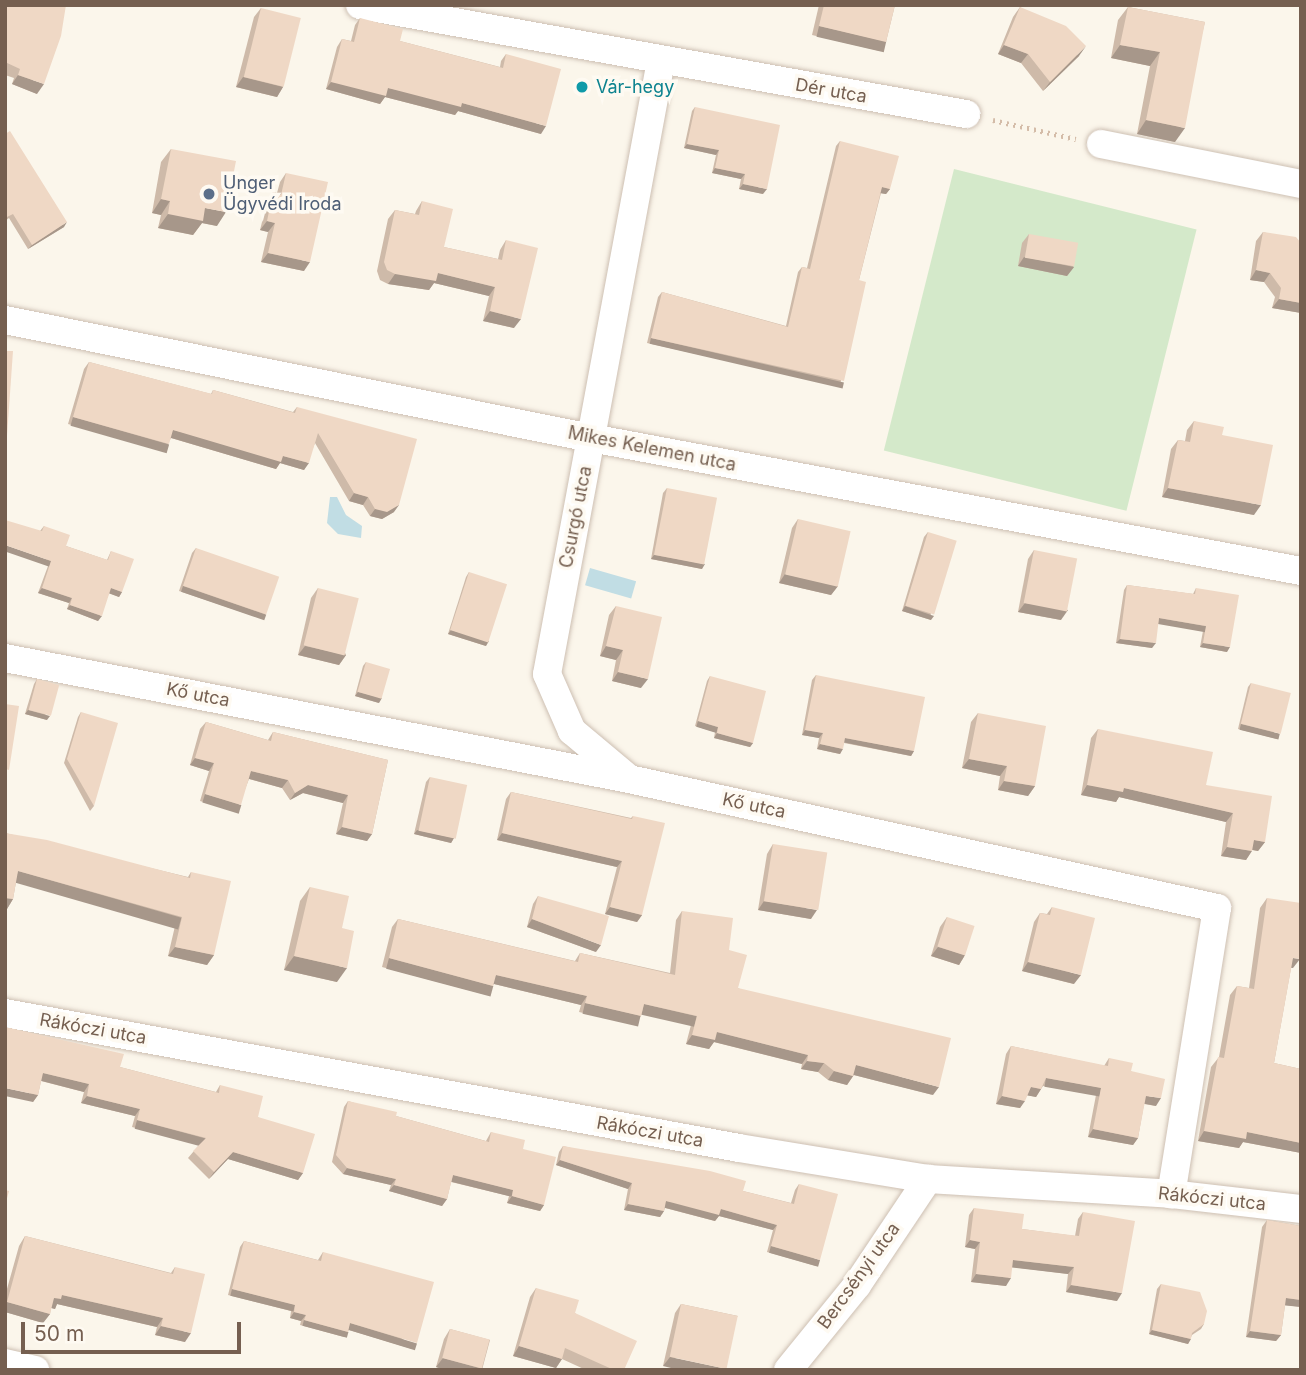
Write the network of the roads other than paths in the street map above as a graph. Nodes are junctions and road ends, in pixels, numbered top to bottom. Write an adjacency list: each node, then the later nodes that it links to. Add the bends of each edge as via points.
1 (360, 5): 2 (street, Dér utca)
2 (661, 61): 3 (street, Dér utca); 7 (street, Csurgó utca)
3 (966, 114)
4 (1101, 144): 5 (street)
5 (1301, 184)
6 (5, 320): 7 (street, Mikes Kelemen utca)
7 (591, 438): 8 (street, Mikes Kelemen utca); 10 (street, Csurgó utca, via 547,674 572,732)
8 (1301, 570)
9 (5, 658): 10 (street, Kő utca)
10 (629, 779): 13 (street, Kő utca, via 1217,908)
11 (5, 1013): 12 (street, Rákóczi utca)
12 (928, 1179): 13 (street, Rákóczi utca); 17 (street, Bercsényi utca, via 857,1285)
13 (1171, 1194): 14 (street, Rákóczi utca)
14 (1301, 1209)
15 (5, 1363): 16 (street)
16 (35, 1370)
17 (788, 1370)

